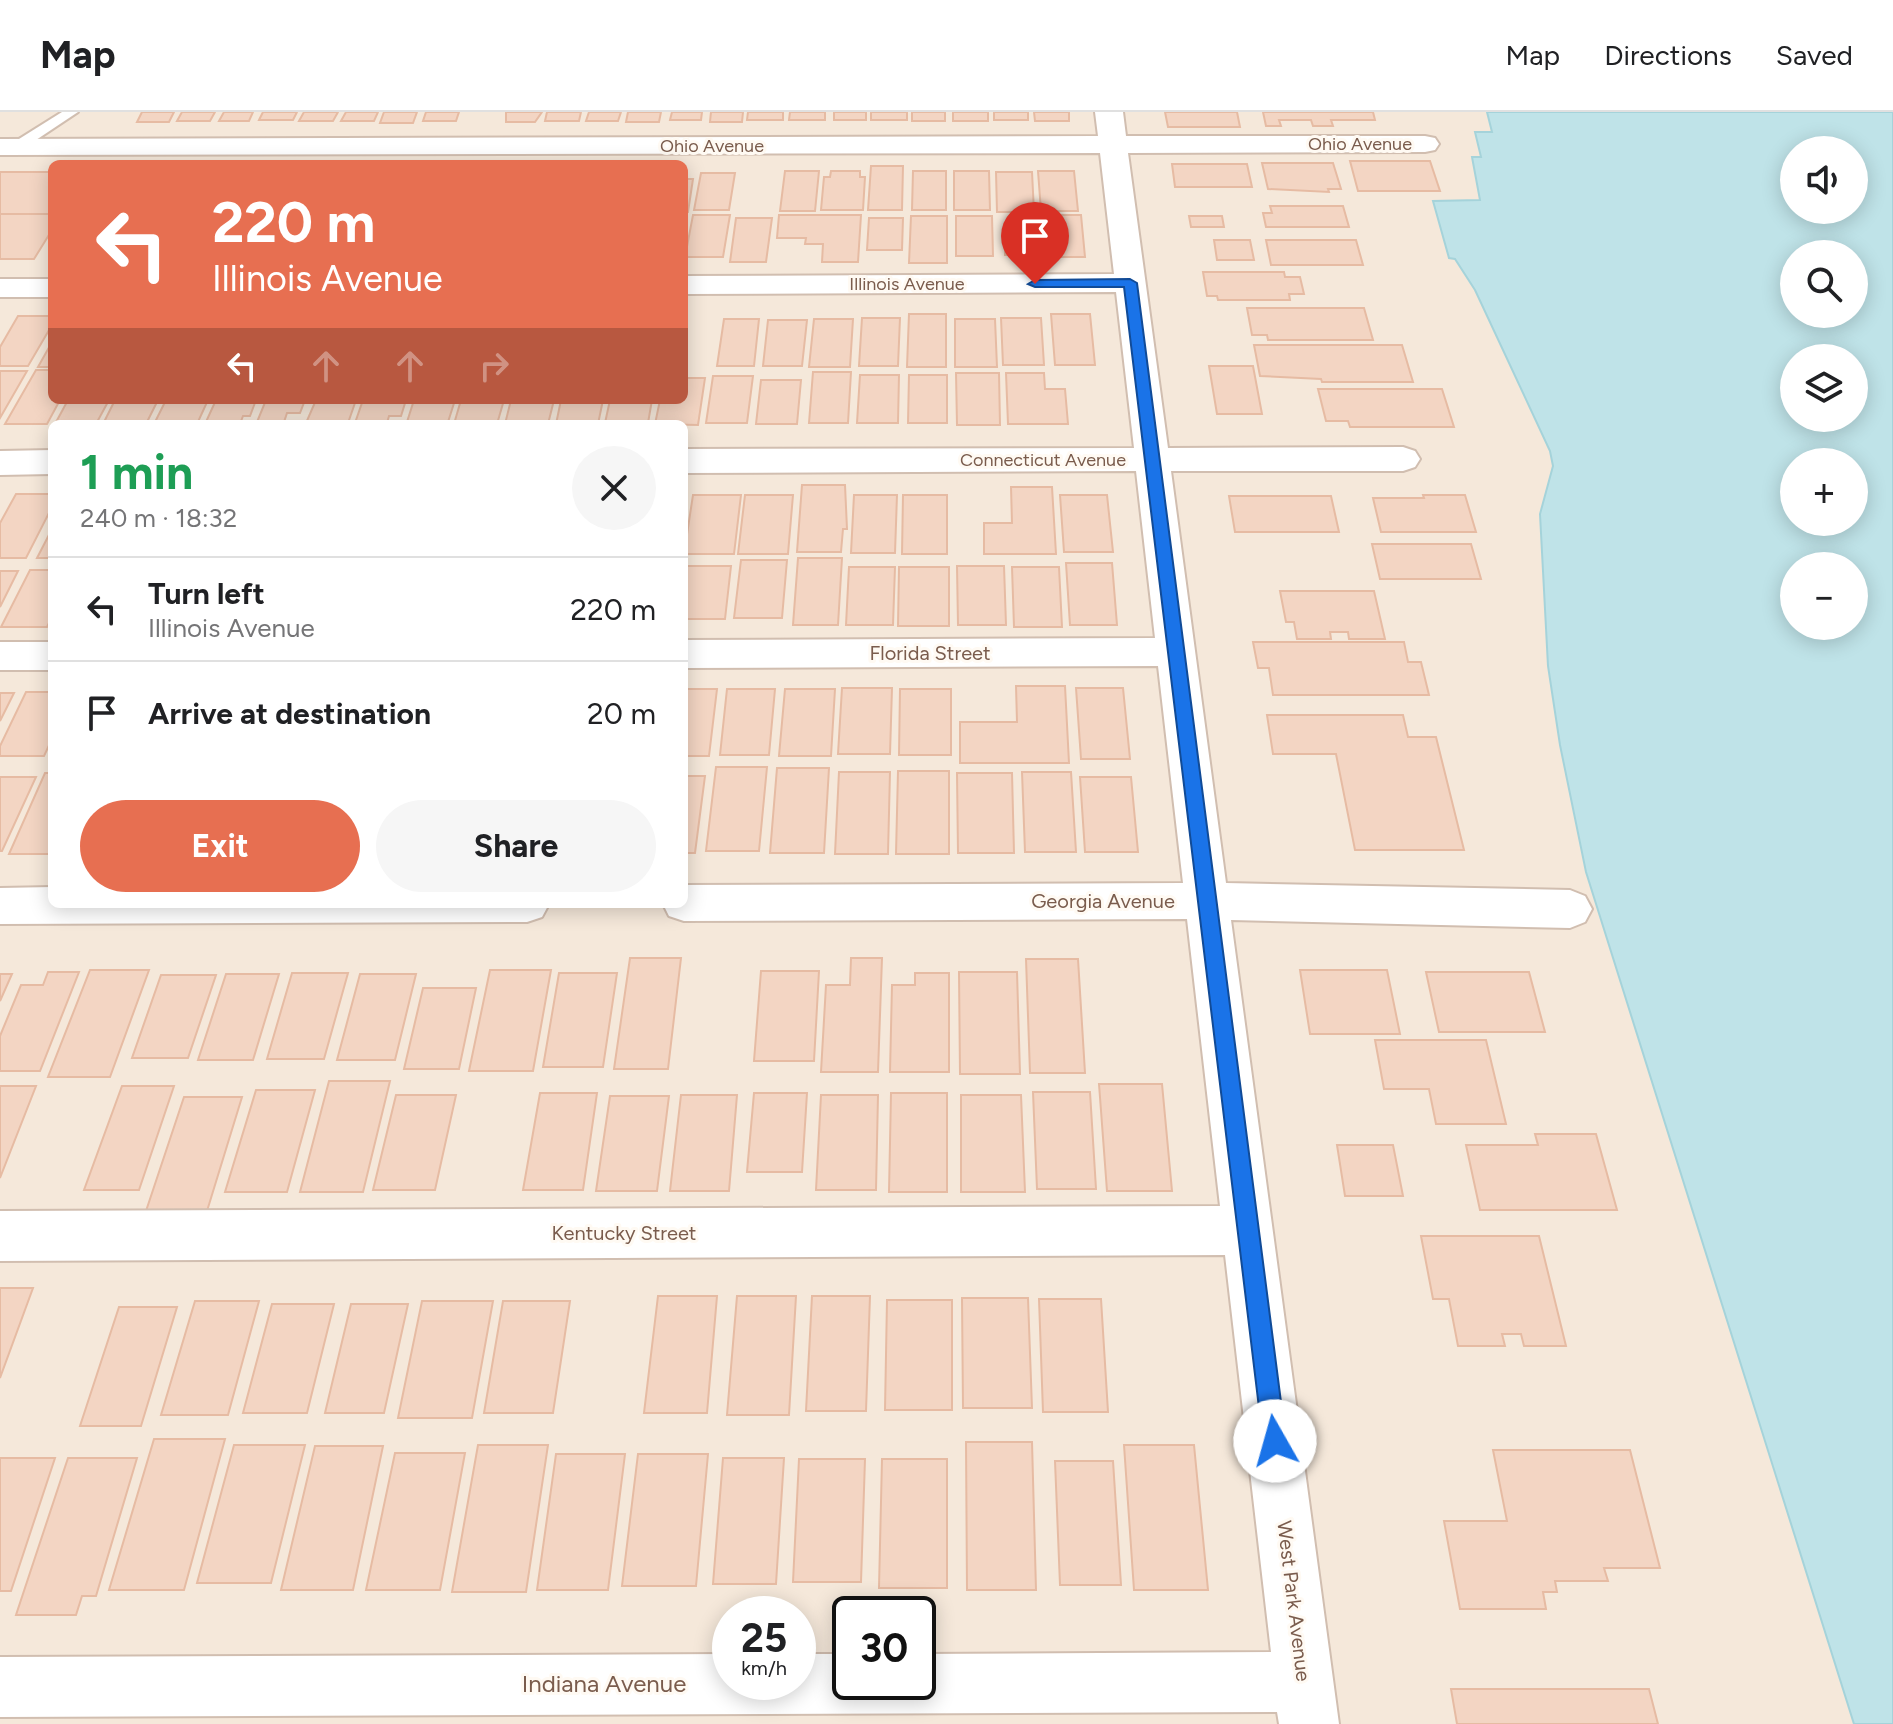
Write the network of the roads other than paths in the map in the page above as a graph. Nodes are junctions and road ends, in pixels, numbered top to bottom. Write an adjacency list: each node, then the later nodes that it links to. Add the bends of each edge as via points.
1 (71, 112): 4 (lane)
2 (1111, 128): 3 (street, Ohio Avenue); 4 (street, Ohio Avenue); 5 (street, West Park Avenue)
3 (1425, 144)
4 (8, 147)
5 (1130, 283): 6 (street, Illinois Avenue); 10 (street, West Park Avenue)
6 (688, 285)
7 (0, 288): 8 (street)
8 (48, 288)
9 (1403, 459): 10 (street, Connecticut Avenue)
10 (1153, 460): 11 (street, Connecticut Avenue); 14 (street, West Park Avenue)
11 (688, 461)
12 (48, 462): 13 (street)
13 (0, 463)
14 (1176, 652): 15 (street, Florida Street); 18 (street, West Park Avenue)
15 (688, 654)
16 (0, 656): 17 (street)
17 (48, 656)
18 (1207, 901): 19 (street, Georgia Avenue); 22 (street, Georgia Avenue); 23 (street, West Park Avenue)
19 (688, 903)
20 (0, 906): 21 (street)
21 (48, 906)
22 (1570, 909)
23 (1249, 1230): 24 (street, Kentucky Street); 26 (street, West Park Avenue)
24 (0, 1236)
25 (0, 1687): 26 (street, Indiana Avenue)
26 (1307, 1703)

